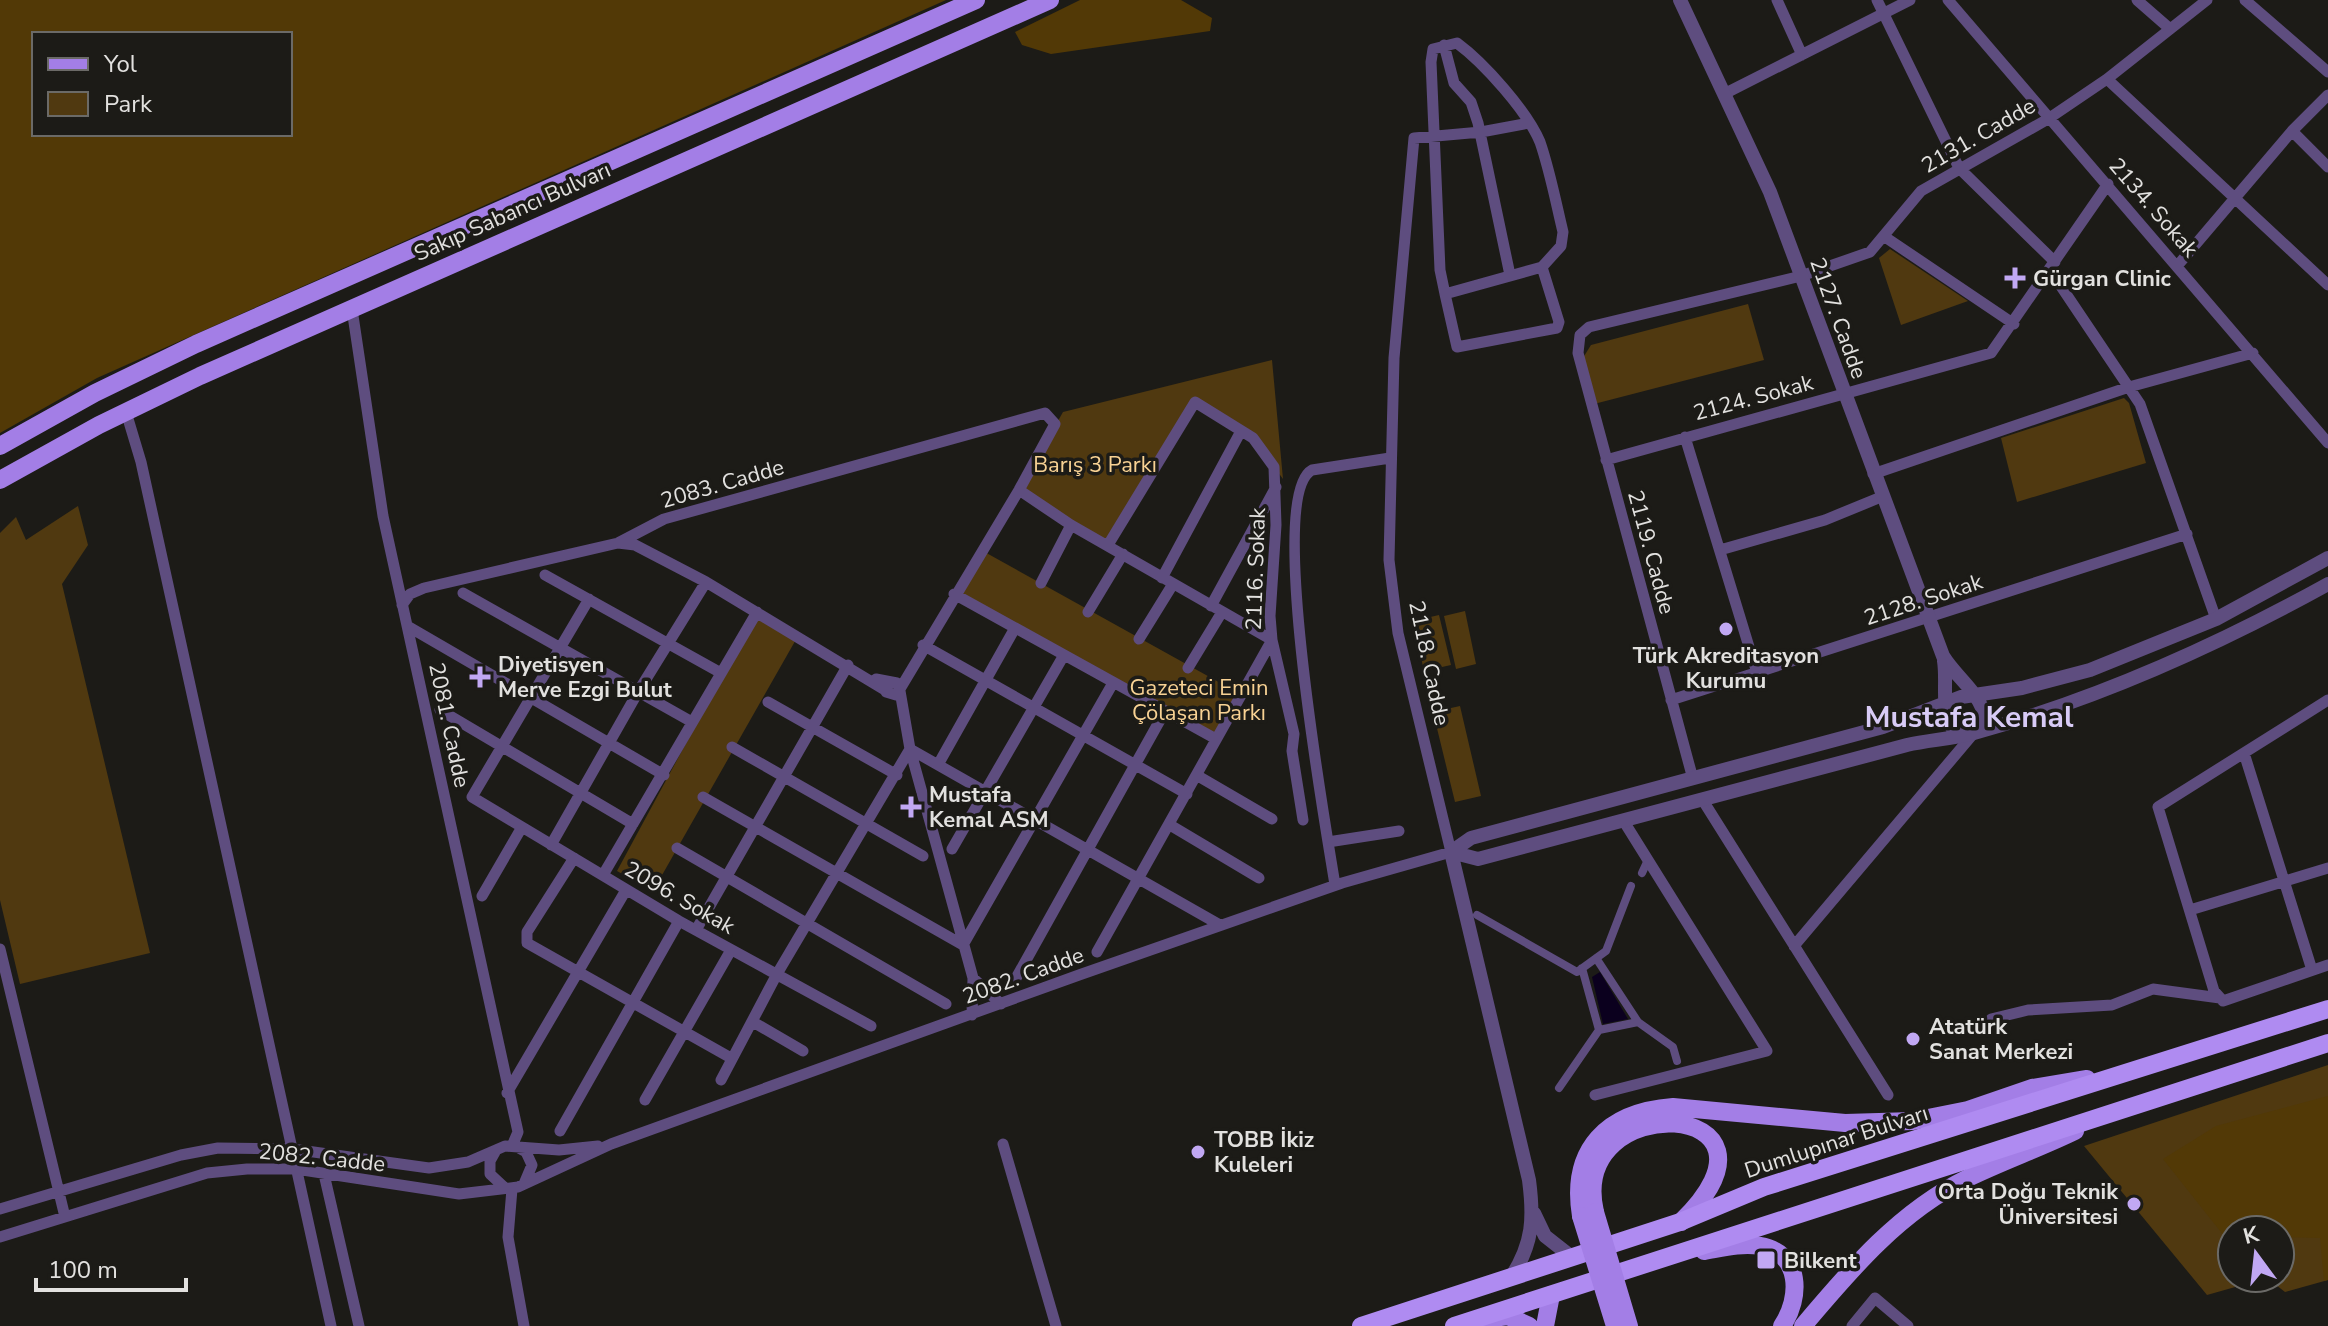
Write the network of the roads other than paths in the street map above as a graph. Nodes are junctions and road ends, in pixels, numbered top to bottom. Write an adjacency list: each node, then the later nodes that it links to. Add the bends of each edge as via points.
1 (976, 0): 46 (main road, Sakıp Sabancı Bulvarı, via 196,344)
2 (1050, 0): 36 (main road, Sakıp Sabancı Bulvarı)
3 (1680, 0): 17 (street, 2127. Cadde)
4 (1777, 0): 14 (street)
5 (1877, 0): 11 (street)
6 (1910, 0): 11 (street)
7 (1948, 0): 19 (street, 2134. Sokak)
8 (2137, 0): 12 (street)
9 (2207, 0): 12 (street, 2131. Cadde)
10 (2245, 0): 15 (street)
11 (1883, 14): 14 (street); 25 (street)
12 (2169, 28): 16 (street, 2131. Cadde)
13 (1444, 45): 20 (street, via 1457,43 1473,56); 22 (street, via 1453,81 1471,102); 23 (street, via 1431,53)
14 (1802, 55): 17 (street)
15 (2328, 72)
16 (2107, 79): 19 (street, 2131. Cadde); 27 (street)
17 (1726, 93): 33 (street, 2127. Cadde)
18 (2328, 95): 21 (street)
19 (2048, 119): 25 (street, 2131. Cadde); 26 (street, 2134. Sokak)
20 (1529, 123): 22 (street); 31 (street, via 1563,232 1561,246)
21 (2292, 131): 24 (street); 27 (street)
22 (1481, 132): 23 (street); 32 (street)
23 (1437, 136): 35 (street); 47 (street, 2118. Cadde, via 1414,138)
24 (2328, 167)
25 (1959, 168): 28 (street, 2131. Cadde, via 1921,191); 30 (street)
26 (2108, 184): 29 (street, 2134. Sokak); 30 (street, 2124. Sokak)
27 (2235, 198): 29 (street); 34 (street)
28 (1885, 237): 33 (street, 2131. Cadde, via 1870,252); 37 (street)
29 (2178, 265): 39 (street, 2134. Sokak)
30 (2052, 266): 37 (street, 2124. Sokak); 40 (street)
31 (1542, 267): 32 (street); 35 (street, via 1557,328 1460,348)
32 (1510, 275): 35 (street)
33 (1801, 276): 38 (street, 2131. Cadde, via 1589,327); 41 (street, 2127. Cadde)
34 (2328, 285)
35 (1445, 294)
36 (352, 309): 42 (main road, Sakıp Sabancı Bulvarı); 70 (street, 2081. Cadde)
37 (2014, 324): 41 (street, 2124. Sokak, via 1991,353)
38 (1580, 335): 48 (street, 2119. Cadde, via 1577,349)
39 (2253, 353): 40 (street); 45 (street, 2134. Sokak)
40 (2129, 387): 49 (street); 56 (street)
41 (1844, 393): 44 (street, 2124. Sokak); 49 (street, 2127. Cadde)
42 (126, 412): 50 (main road, Sakıp Sabancı Bulvarı); 204 (street)
43 (1241, 431): 51 (street, 2116. Sokak, via 1270,458); 58 (street, 2116. Sokak, via 1195,402); 63 (street)
44 (1685, 437): 48 (street, 2124. Sokak); 59 (street)
45 (2328, 443)
46 (0, 446)
47 (1390, 458): 136 (street, via 1312,470 1298,488 1297,628); 141 (street, 2118. Cadde, via 1394,611)
48 (1606, 460): 96 (street, 2119. Cadde)
49 (1873, 474): 54 (street, 2127. Cadde)
50 (6, 477): 53 (street)
51 (1277, 486): 71 (street); 80 (street, 2116. Sokak)
52 (1019, 490): 55 (street); 57 (street, 2083. Cadde, via 1055,424 1045,413 664,519); 68 (street)
53 (0, 495)
54 (1881, 497): 59 (street, via 1825,520); 75 (street, 2127. Cadde)
55 (1071, 525): 58 (street); 65 (street)
56 (2187, 534): 75 (street, 2128. Sokak); 76 (street)
57 (618, 543): 64 (street, via 635,545); 70 (street, 2083. Cadde, via 424,588)
58 (1108, 545): 60 (street)
59 (1720, 550): 89 (street)
60 (1123, 554): 63 (street); 73 (street)
61 (2328, 558): 76 (street)
62 (545, 575): 69 (street)
63 (1167, 581): 71 (street); 79 (street)
64 (706, 582): 72 (street); 81 (street)
65 (1041, 583)
66 (2328, 584): 105 (street, via 2249,628 2170,663)
67 (463, 593): 83 (street)
68 (954, 594): 78 (street); 82 (street)
69 (589, 599): 81 (street); 83 (street)
70 (402, 605): 77 (street, 2081. Cadde)
71 (1211, 606): 74 (street)
72 (757, 612): 86 (street); 88 (street)
73 (1088, 612)
74 (1222, 612): 80 (street); 87 (street)
75 (1928, 619): 85 (street, 2127. Cadde); 89 (street, 2128. Sokak)
76 (2216, 619): 94 (street, via 2090,670)
77 (409, 627): 95 (street); 195 (street, 2081. Cadde)
78 (1015, 628): 84 (street); 90 (street)
79 (1139, 639)
80 (1272, 640): 107 (street); 128 (street, 2116. Sokak, via 1294,734)
81 (668, 642): 88 (street); 93 (street)
82 (923, 645): 90 (street); 92 (street, via 915,663)
83 (561, 646): 93 (street); 95 (street)
84 (1064, 655): 91 (street); 100 (street)
85 (1943, 656): 94 (street, 2127. Cadde); 99 (street, 2127. Cadde)
86 (848, 665): 92 (street); 104 (street)
87 (1188, 668)
88 (721, 673): 103 (street)
89 (1757, 673): 96 (street, 2128. Sokak)
90 (987, 680): 100 (street); 113 (street)
91 (1113, 683): 102 (street); 106 (street)
92 (892, 688): 111 (street)
93 (638, 692): 103 (street); 108 (street)
94 (1974, 694): 99 (street); 105 (street, via 1984,709)
95 (532, 697): 108 (street); 110 (street)
96 (1671, 700): 119 (street, 2119. Cadde)
97 (2328, 700): 112 (street)
98 (768, 702): 104 (street)
99 (1945, 703): 105 (street, via 1947,719); 119 (street, via 1883,727)
100 (1034, 708): 106 (street); 120 (street)
101 (440, 710): 110 (street)
102 (1164, 713): 107 (street); 114 (street)
103 (692, 722): 115 (street)
104 (814, 726): 116 (street); 118 (street)
105 (1973, 733): 124 (street); 164 (street)
106 (1083, 736): 114 (street); 127 (street)
107 (1216, 739): 117 (street)
108 (609, 745): 115 (street); 122 (street)
109 (732, 747): 118 (street)
110 (503, 748): 122 (street); 133 (street, 2096. Sokak, via 472,797)
111 (910, 749): 113 (street); 116 (street); 163 (street)
112 (2244, 753): 152 (street); 157 (street, via 2158,807)
113 (939, 763): 120 (street)
114 (1135, 766): 121 (street); 140 (street)
115 (664, 775): 130 (street)
116 (897, 775): 131 (street)
117 (1198, 776): 121 (street); 126 (street)
118 (783, 777): 131 (street); 134 (street)
119 (1693, 779): 124 (street); 125 (street)
120 (987, 791): 127 (street); 139 (street)
121 (1187, 794): 132 (street)
122 (581, 795): 130 (street); 137 (street)
123 (703, 797): 134 (street)
124 (1702, 799): 129 (street); 164 (street)
125 (1611, 801): 129 (street); 141 (street, via 1471,838)
126 (1272, 819)
127 (1036, 820): 140 (street); 163 (street)
128 (1303, 820)
129 (1623, 820): 141 (street, via 1478,859); 144 (street)
130 (633, 824): 147 (street)
131 (867, 824): 142 (street); 148 (street)
132 (1170, 825): 150 (street); 151 (street)
133 (522, 827): 137 (street, 2096. Sokak); 156 (street)
134 (754, 828): 148 (street); 149 (street)
135 (1399, 831): 136 (street)
136 (1328, 842): 153 (street)
137 (551, 845): 143 (street, 2096. Sokak)
138 (677, 848): 149 (street)
139 (952, 849)
140 (1089, 849): 150 (street); 175 (street)
141 (1451, 852): 153 (street, 2082. Cadde); 212 (street, 2118. Cadde, via 1516,1114)
142 (923, 856)
143 (574, 858): 147 (street, 2096. Sokak); 172 (street, via 526,936 529,944)
144 (1648, 860): 146 (street); 196 (street, via 1767,1051)
145 (2328, 868): 152 (street)
146 (1642, 873)
147 (603, 875): 155 (street, 2096. Sokak)
148 (837, 876): 160 (street); 163 (street)
149 (725, 878): 160 (street); 162 (street)
150 (1139, 878): 161 (street); 167 (street)
151 (1259, 878)
152 (2285, 883): 157 (street); 171 (street)
153 (1335, 885): 161 (street, 2082. Cadde)
154 (1631, 886): 168 (street, via 1606,951)
155 (626, 890): 159 (street, 2096. Sokak); 172 (street)
156 (482, 896)
157 (2190, 910): 176 (street, via 2214,991)
158 (1477, 915): 170 (street, via 1577,972)
159 (679, 921): 162 (street, 2096. Sokak); 177 (street)
160 (807, 923): 173 (street); 178 (street)
161 (1220, 925): 179 (street, 2082. Cadde)
162 (696, 930): 166 (street, 2096. Sokak)
163 (963, 945): 174 (street)
164 (1794, 946): 197 (street)
165 (0, 949): 210 (street)
166 (731, 950): 173 (street, 2096. Sokak); 187 (street)
167 (1097, 952)
168 (1596, 958): 170 (street); 184 (street)
169 (2328, 965): 171 (street)
170 (1582, 968): 186 (street)
171 (2312, 970): 176 (street)
172 (577, 971): 177 (street); 195 (street)
173 (777, 974): 183 (street); 185 (street, 2096. Sokak)
174 (973, 978): 179 (street); 181 (street)
175 (1015, 980)
176 (2221, 998): 182 (street, via 2153,989 2112,1005 2028,1010)
177 (633, 1003): 187 (street); 200 (street)
178 (946, 1004)
179 (1001, 1004): 181 (street, 2082. Cadde)
180 (2328, 1009): 192 (highway, Dumlupınar Bulvarı)
181 (972, 1015): 201 (street, 2082. Cadde)
182 (1991, 1019)
183 (753, 1022): 189 (street); 190 (street)
184 (1638, 1022): 186 (street); 191 (street, via 1673,1047)
185 (871, 1026)
186 (1599, 1030): 194 (street)
187 (684, 1032): 190 (street); 198 (street)
188 (2328, 1043): 199 (highway)
189 (803, 1051)
190 (731, 1058): 193 (street)
191 (1677, 1061)
192 (2129, 1072): 213 (main road, via 2032,1088 1968,1110 1913,1121 1845,1123 1650,1109 1618,1121 1592,1144 1577,1189); 215 (highway, Dumlupınar Bulvarı, via 1764,1187)
193 (721, 1080)
194 (1559, 1088)
195 (507, 1093): 203 (street, 2081. Cadde, via 518,1132)
196 (1595, 1095)
197 (1888, 1095)
198 (645, 1100)
199 (2108, 1115): 218 (highway); 232 (main road, via 1966,1179 1908,1216 1869,1250)
200 (560, 1131)
201 (611, 1144): 203 (street, 2082. Cadde, via 559,1150); 208 (street, 2082. Cadde)
202 (1003, 1144): 225 (street)
203 (512, 1146): 205 (street, 2082. Cadde); 208 (street, via 530,1158 532,1172)
204 (292, 1149): 205 (street, 2082. Cadde, via 429,1168 468,1162); 206 (street); 210 (street, 2082. Cadde, via 201,1151)
205 (499, 1149): 209 (street, via 489,1168 494,1180)
206 (296, 1169): 207 (street, 2082. Cadde); 214 (street, 2082. Cadde, via 207,1173); 222 (street)
207 (324, 1174): 209 (street, 2082. Cadde, via 459,1194); 223 (street)
208 (524, 1184): 209 (street, 2082. Cadde)
209 (508, 1188): 224 (street, via 508,1237)
210 (57, 1192): 211 (street, 2082. Cadde); 214 (street)
211 (0, 1209)
212 (1533, 1209): 217 (street, via 1545,1236); 219 (street, via 1527,1251)
213 (1588, 1214): 215 (main road, via 1602,1157 1623,1135 1646,1124 1665,1123 1700,1128 1714,1140 1720,1156 1716,1181); 229 (main road, bridge); 230 (main road, bridge)
214 (65, 1217): 216 (street, 2082. Cadde)
215 (1680, 1222): 217 (highway, Dumlupınar Bulvarı)
216 (0, 1236)
217 (1573, 1258): 219 (highway, Dumlupınar Bulvarı)
218 (1658, 1260): 220 (highway); 231 (main road, via 1735,1246 1774,1251 1787,1262 1796,1290)
219 (1512, 1276): 226 (highway, Dumlupınar Bulvarı)
220 (1551, 1295): 221 (highway); 228 (main road)
221 (1457, 1325): 227 (main road, via 1508,1316)
222 (331, 1326)
223 (359, 1326)
224 (524, 1326)
225 (1056, 1326)
226 (1361, 1326)
227 (1529, 1326)
228 (1545, 1326)
229 (1615, 1326)
230 (1629, 1326)
231 (1782, 1326)
232 (1803, 1326)
233 (1852, 1326): 234 (street, via 1875,1298)
234 (1908, 1326)

